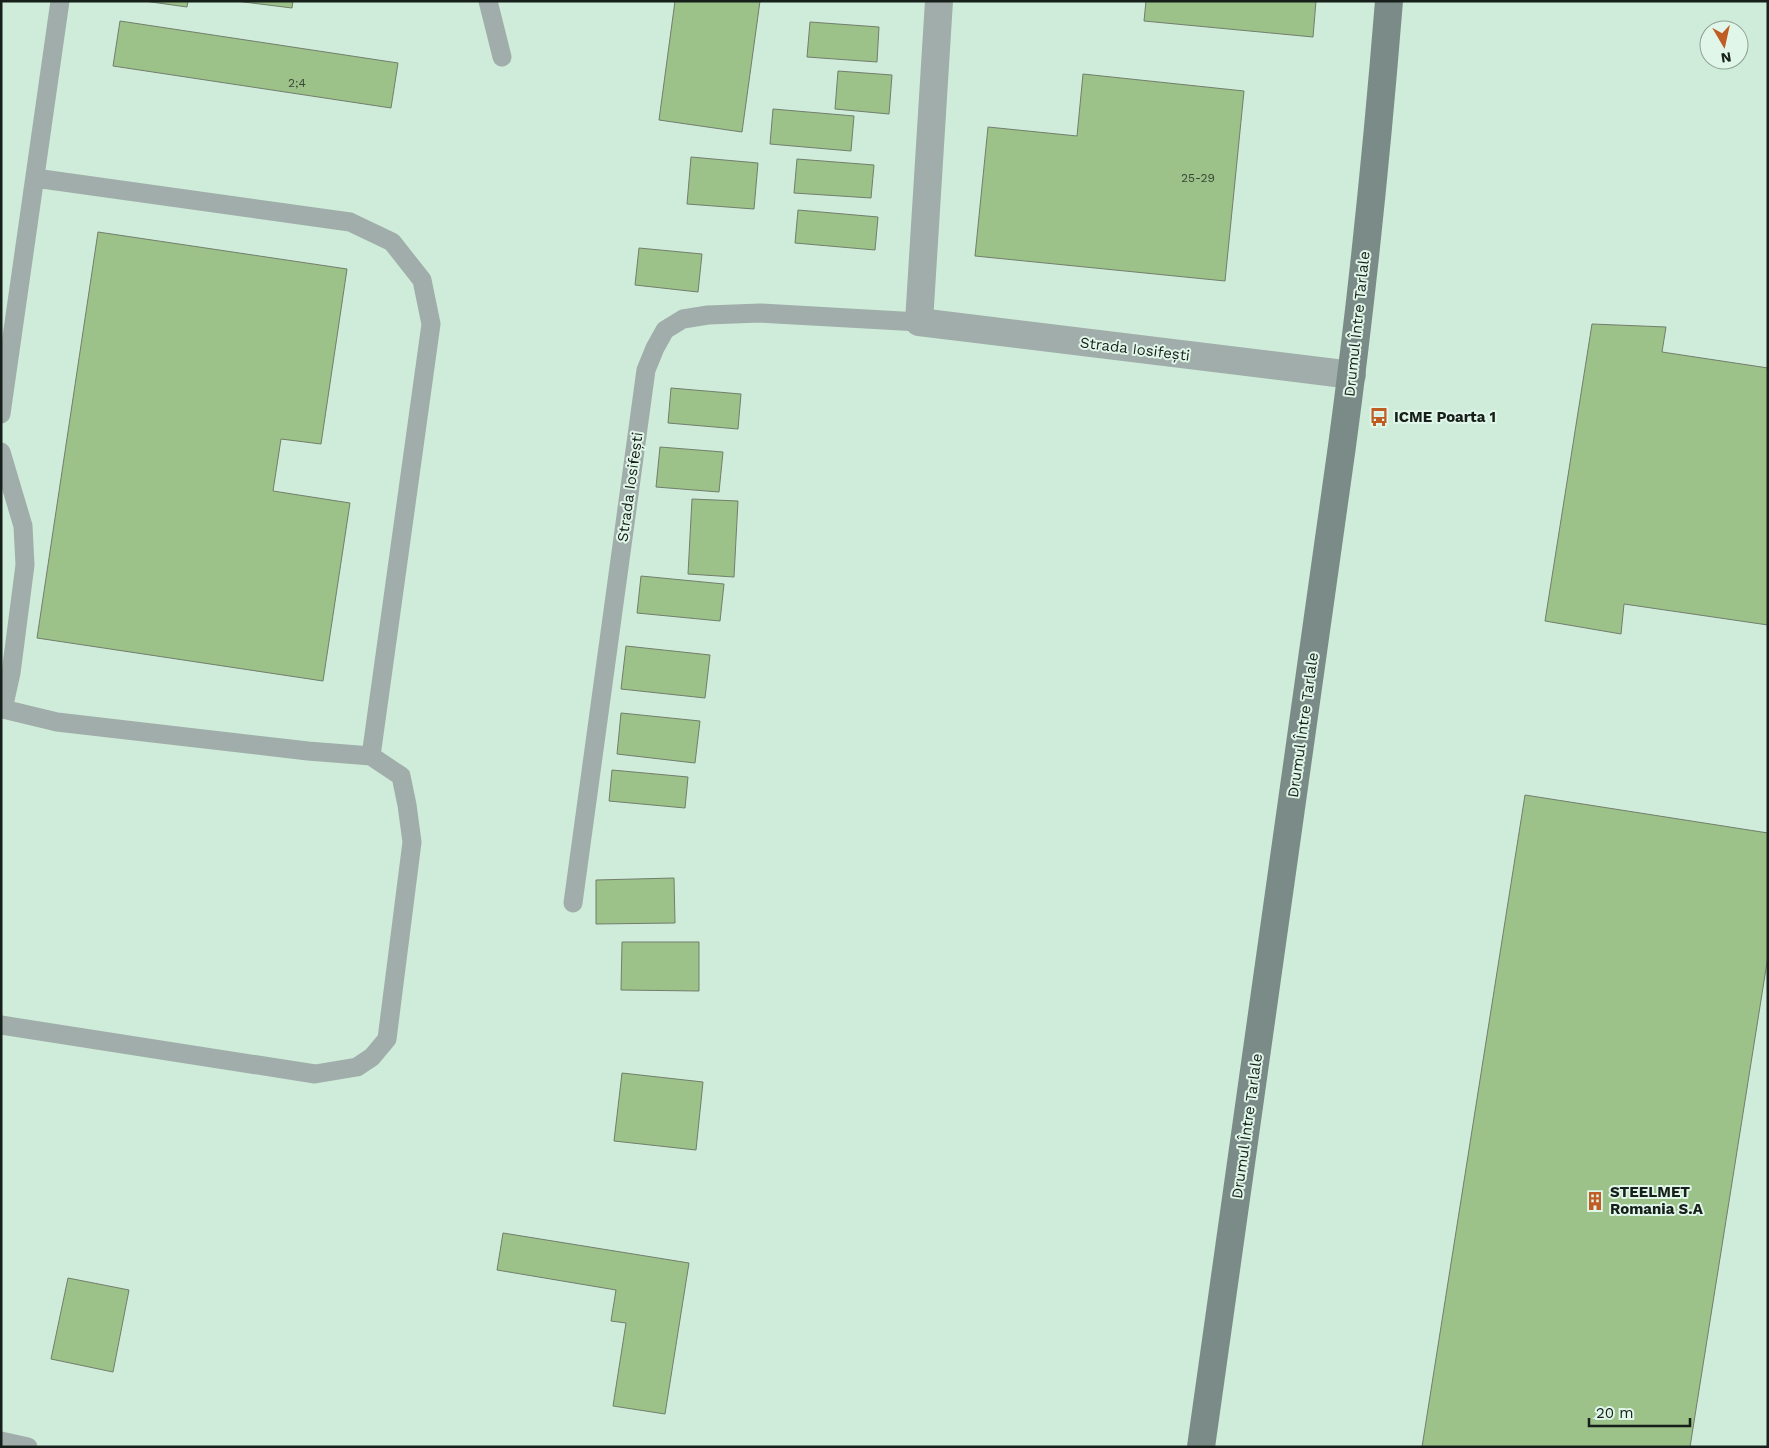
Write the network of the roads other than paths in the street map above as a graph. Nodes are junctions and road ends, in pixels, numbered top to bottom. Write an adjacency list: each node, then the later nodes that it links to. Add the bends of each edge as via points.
1 (60, 1): 6 (lane)
2 (488, 1): 5 (lane)
3 (939, 1): 7 (street)
4 (1389, 1): 8 (main road, Drumul Între Tarlale)
5 (502, 57)
6 (35, 178): 9 (lane); 12 (lane, via 350,222 392,242 422,280 431,324)
7 (919, 322): 8 (street, Strada Iosifești); 13 (lane, Strada Iosifești, via 760,313 683,319 664,330 646,370)
8 (1352, 375): 17 (main road, Drumul Între Tarlale)
9 (1, 414)
10 (1, 452): 11 (lane, via 23,526 25,565 11,673)
11 (2, 713): 12 (lane)
12 (371, 756): 14 (lane, via 400,776 412,842 388,1039 357,1067 315,1074)
13 (573, 903)
14 (1, 1025)
15 (1, 1441): 16 (lane)
16 (28, 1447)
17 (1201, 1447)

